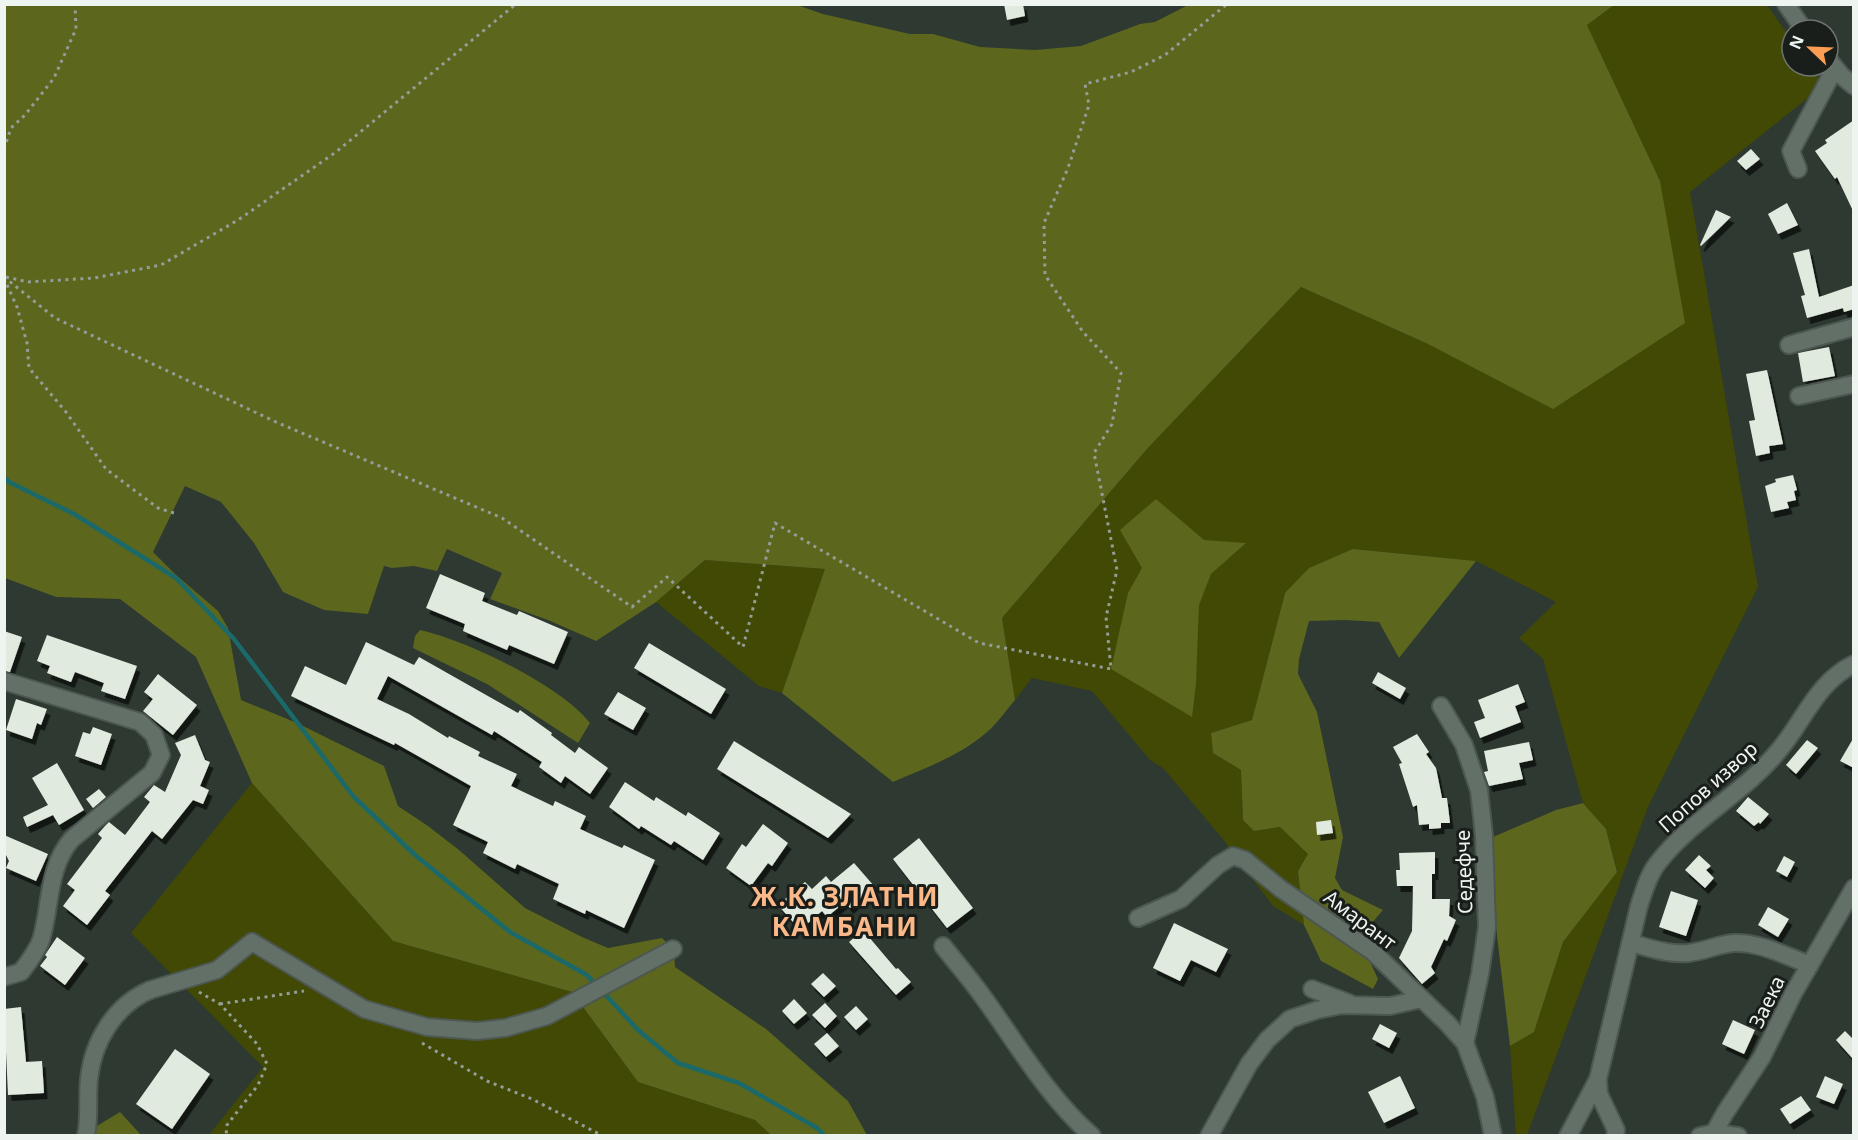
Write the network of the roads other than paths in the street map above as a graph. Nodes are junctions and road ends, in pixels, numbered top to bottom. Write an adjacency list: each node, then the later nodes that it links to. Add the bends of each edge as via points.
1 (1786, 4): 2 (street)
2 (1796, 18)
3 (1840, 71): 5 (street)
4 (1825, 78): 6 (street, via 1791,151)
5 (1854, 86)
6 (1798, 169)
7 (1854, 327): 8 (street)
8 (1789, 345)
9 (1854, 384): 10 (street)
10 (1799, 396)
11 (1854, 664): 16 (street, Попов извор, via 1840,671 1813,700 1786,742 1752,781 1688,829 1656,866 1639,906)
12 (4, 681): 20 (street, via 140,722 154,735 161,755 152,773 65,847 54,874 40,942 21,972)
13 (1441, 706): 24 (street, Седефче, via 1468,756 1479,790 1484,836 1487,927)
14 (1854, 888): 19 (street, Заека)
15 (1138, 918): 22 (street, Амарант, via 1181,898 1233,856 1245,860 1373,952)
16 (1631, 943): 19 (street, via 1678,954 1748,944); 25 (street, Попов извор)
17 (943, 946): 28 (street, via 1059,1103)
18 (673, 949): 26 (street, via 547,1016 477,1031 427,1027 364,1009 252,942 217,970 136,996 116,1016 98,1042 89,1077)
19 (1810, 965): 27 (street, Заека, via 1762,1057)
20 (4, 977)
21 (1312, 989): 23 (street)
22 (1421, 999): 23 (street, via 1390,1005); 24 (street, Амарант)
23 (1353, 1005): 29 (street, via 1290,1019 1249,1064)
24 (1465, 1043): 30 (street, Амарант, via 1485,1097)
25 (1598, 1079): 31 (street); 32 (street, Попов извор, via 1599,1094 1616,1130)
26 (87, 1134)
27 (1707, 1134): 33 (street)
28 (1092, 1136)
29 (1209, 1136)
30 (1493, 1136)
31 (1568, 1136)
32 (1615, 1136)
33 (1738, 1136)

